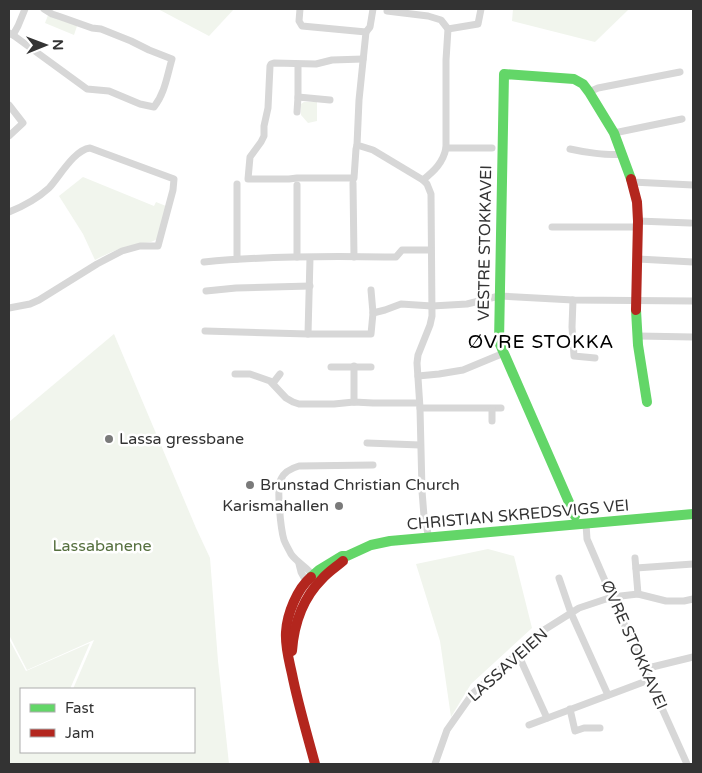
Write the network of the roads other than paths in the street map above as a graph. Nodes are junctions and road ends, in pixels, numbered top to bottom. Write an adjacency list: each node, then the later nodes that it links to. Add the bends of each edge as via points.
1 (25, 9): 10 (street)
2 (44, 9): 10 (street, via 61,18 131,40 172,59 166,85 154,107 109,91 87,89)
3 (300, 9): 9 (street, via 302,26)
4 (373, 9): 9 (street)
5 (481, 9): 8 (street, via 478,24)
6 (387, 11): 7 (street)
7 (428, 12): 8 (street)
8 (448, 29): 23 (street)
9 (366, 32): 11 (street)
10 (11, 34)
11 (363, 59): 12 (street); 22 (street)
12 (298, 64): 15 (street); 22 (street, via 274,63 270,66 264,136 250,157 248,179 354,178)
13 (680, 72): 14 (street)
14 (589, 92): 20 (street); 48 (street, VESTRE STOKKAVEI, via 574,78 504,74)
15 (298, 97): 16 (street); 18 (street)
16 (330, 100)
17 (9, 106): 21 (street, via 23,123)
18 (297, 112)
19 (682, 119): 20 (street)
20 (614, 133): 26 (street)
21 (9, 136)
22 (357, 145): 27 (street, via 378,153)
23 (446, 148): 24 (street); 27 (street, via 439,165)
24 (492, 148)
25 (570, 148): 26 (street)
26 (621, 154): 28 (street)
27 (423, 180): 37 (street, via 431,194)
28 (632, 182): 32 (street); 35 (street)
29 (353, 183): 39 (street)
30 (237, 184): 41 (street)
31 (297, 185): 38 (street)
32 (693, 185)
33 (9, 212): 53 (street, via 29,204 84,149 90,148 174,180 158,246 122,251 39,300)
34 (690, 223): 35 (street)
35 (638, 224): 36 (street); 42 (street)
36 (552, 228)
37 (430, 250): 39 (street, via 402,250 396,256); 52 (street)
38 (297, 257): 40 (street); 41 (street)
39 (354, 257): 40 (street)
40 (310, 258): 45 (street)
41 (237, 259): 43 (street)
42 (638, 259): 44 (street); 50 (street)
43 (204, 262)
44 (693, 262)
45 (310, 286): 47 (street); 56 (street)
46 (371, 290): 54 (street)
47 (206, 291)
48 (499, 296): 49 (street); 52 (street, via 466,304); 59 (street, VESTRE STOKKAVEI, via 499,342)
49 (573, 300): 50 (street); 60 (street, via 574,356)
50 (636, 300): 51 (street); 57 (street)
51 (693, 301)
52 (432, 306): 54 (street, via 401,304); 66 (street, via 430,324 418,354)
53 (9, 308)
54 (372, 313): 56 (street, via 371,334)
55 (205, 331): 56 (street)
56 (308, 334)
57 (638, 336): 58 (street); 69 (street)
58 (693, 337)
59 (504, 353): 66 (street, via 463,370); 78 (street, VESTRE STOKKAVEI)
60 (595, 358)
61 (354, 366): 62 (street); 63 (street); 68 (street)
62 (331, 367)
63 (371, 367)
64 (235, 374): 67 (street, via 250,374)
65 (280, 374): 67 (street)
66 (418, 376): 70 (street)
67 (272, 383): 68 (street, via 286,398 299,404)
68 (354, 402): 70 (street)
69 (647, 402)
70 (420, 406): 72 (street); 75 (street)
71 (501, 408): 72 (street)
72 (492, 409): 73 (street)
73 (492, 421)
74 (368, 443): 75 (street)
75 (420, 445): 80 (street, via 424,516)
76 (373, 465): 85 (street, via 299,466 292,468 280,480 284,542)
77 (693, 514): 79 (street, CHRISTIAN SKREDSVIGS VEI)
78 (575, 516)
79 (586, 524): 80 (street, CHRISTIAN SKREDSVIGS VEI); 87 (street, ØVRE STOKKAVEI, via 587,539)
80 (417, 539): 85 (street, CHRISTIAN SKREDSVIGS VEI, via 378,543 342,556 326,565)
81 (635, 558): 83 (street)
82 (693, 564): 83 (street)
83 (636, 568): 86 (street)
84 (559, 578): 89 (street)
85 (312, 580): 99 (street, via 299,592 289,614 286,641 287,657)
86 (638, 594): 87 (street, LASSAVEIEN); 88 (street, via 666,601)
87 (612, 597): 89 (street, LASSAVEIEN); 92 (street, ØVRE STOKKAVEI)
88 (693, 599)
89 (571, 613): 90 (street, LASSAVEIEN, via 544,630); 94 (street)
90 (518, 654): 96 (street); 100 (street, LASSAVEIEN, via 473,693 447,730)
91 (693, 657): 92 (street)
92 (644, 669): 93 (street, ØVRE STOKKAVEI)
93 (648, 680): 94 (street); 101 (street, ØVRE STOKKAVEI)
94 (608, 694): 95 (street)
95 (570, 709): 96 (street); 98 (street, via 575,731)
96 (547, 718): 97 (street)
97 (529, 725)
98 (600, 728)
99 (314, 764)
100 (435, 764)
101 (686, 764)

